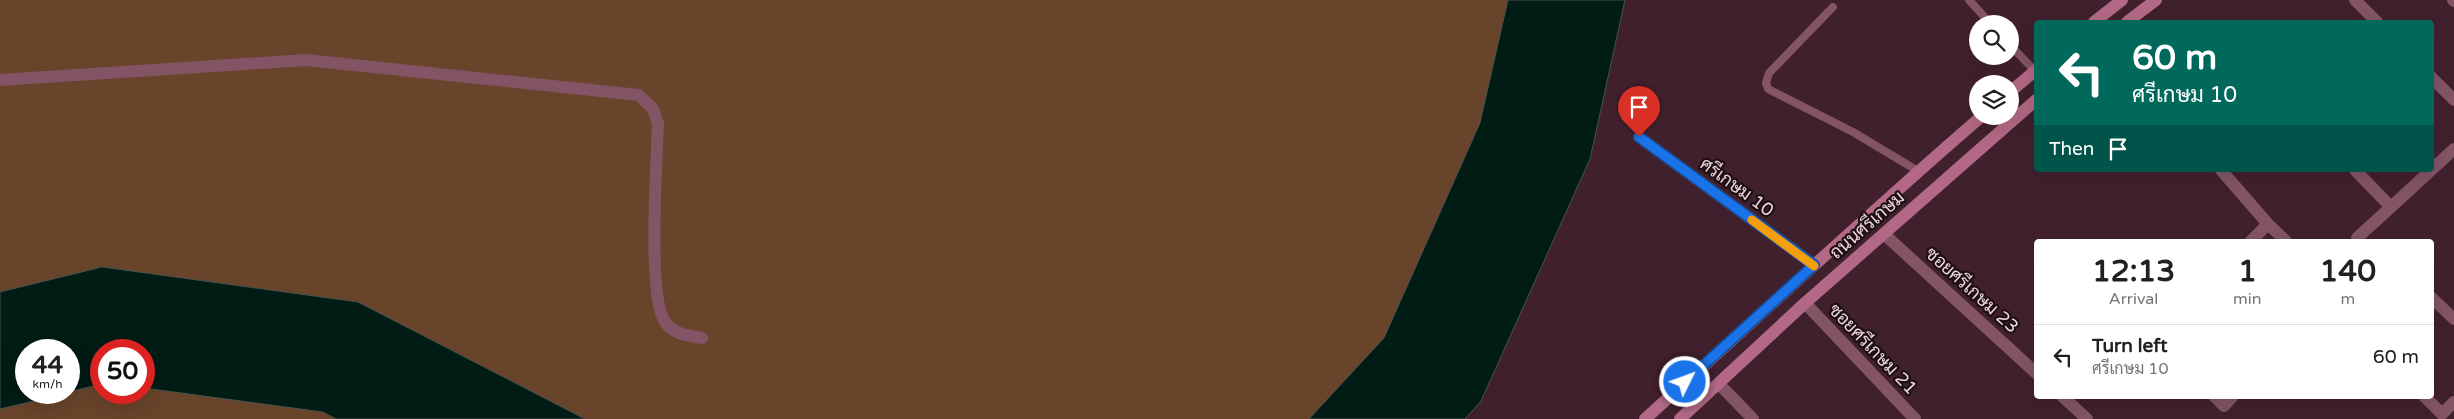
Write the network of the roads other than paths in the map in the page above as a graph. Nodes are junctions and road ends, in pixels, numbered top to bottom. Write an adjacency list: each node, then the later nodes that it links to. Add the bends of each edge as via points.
1 (1969, 0): 6 (lane)
2 (2122, 0): 7 (main road)
3 (2156, 0): 8 (main road)
4 (2355, 0): 9 (street)
5 (1833, 7): 22 (lane, via 1769,73 1768,89 1846,128)
6 (1983, 15)
7 (2097, 20)
8 (2130, 20)
9 (2375, 20)
10 (2019, 54): 11 (lane)
11 (2034, 70)
12 (2034, 72): 15 (main road)
13 (0, 80): 36 (street, via 306,60 639,95 653,109 658,123 654,257 659,313 666,324 682,334)
14 (2434, 80): 16 (street)
15 (2019, 84)
16 (2454, 100)
17 (2034, 102): 28 (main road, ถนนศรีเกษม)
18 (1972, 125): 22 (main road, ถนนศรีเกษม)
19 (1639, 137): 32 (street, ศรีเกษม 10)
20 (2454, 149): 21 (street)
21 (2434, 167)
22 (1918, 171): 32 (main road, ถนนศรีเกษม)
23 (2223, 172): 27 (street)
24 (2357, 172): 26 (street)
25 (2429, 172): 26 (street)
26 (2390, 207): 29 (street)
27 (2268, 224): 30 (street); 31 (street)
28 (1884, 234): 34 (main road, ถนนศรีเกษม); 37 (street, ซอยศรีเกษม 23)
29 (2356, 238)
30 (2253, 239)
31 (2284, 239)
32 (1814, 265): 45 (main road, ถนนศรีเกษม)
33 (2434, 300): 35 (street)
34 (1805, 303): 38 (main road, ถนนศรีเกษม); 48 (street, ซอยศรีเกษม 21)
35 (2454, 319)
36 (702, 338)
37 (2034, 371)
38 (1720, 384): 46 (main road, ถนนศรีเกษม); 47 (street)
39 (2065, 399): 49 (street)
40 (2217, 399): 41 (street, via 2224,406)
41 (2230, 399)
42 (2426, 399): 44 (street)
43 (2454, 402): 44 (street)
44 (2439, 417)
45 (1645, 419)
46 (1680, 419)
47 (1753, 419)
48 (1915, 419)
49 (2087, 419)

